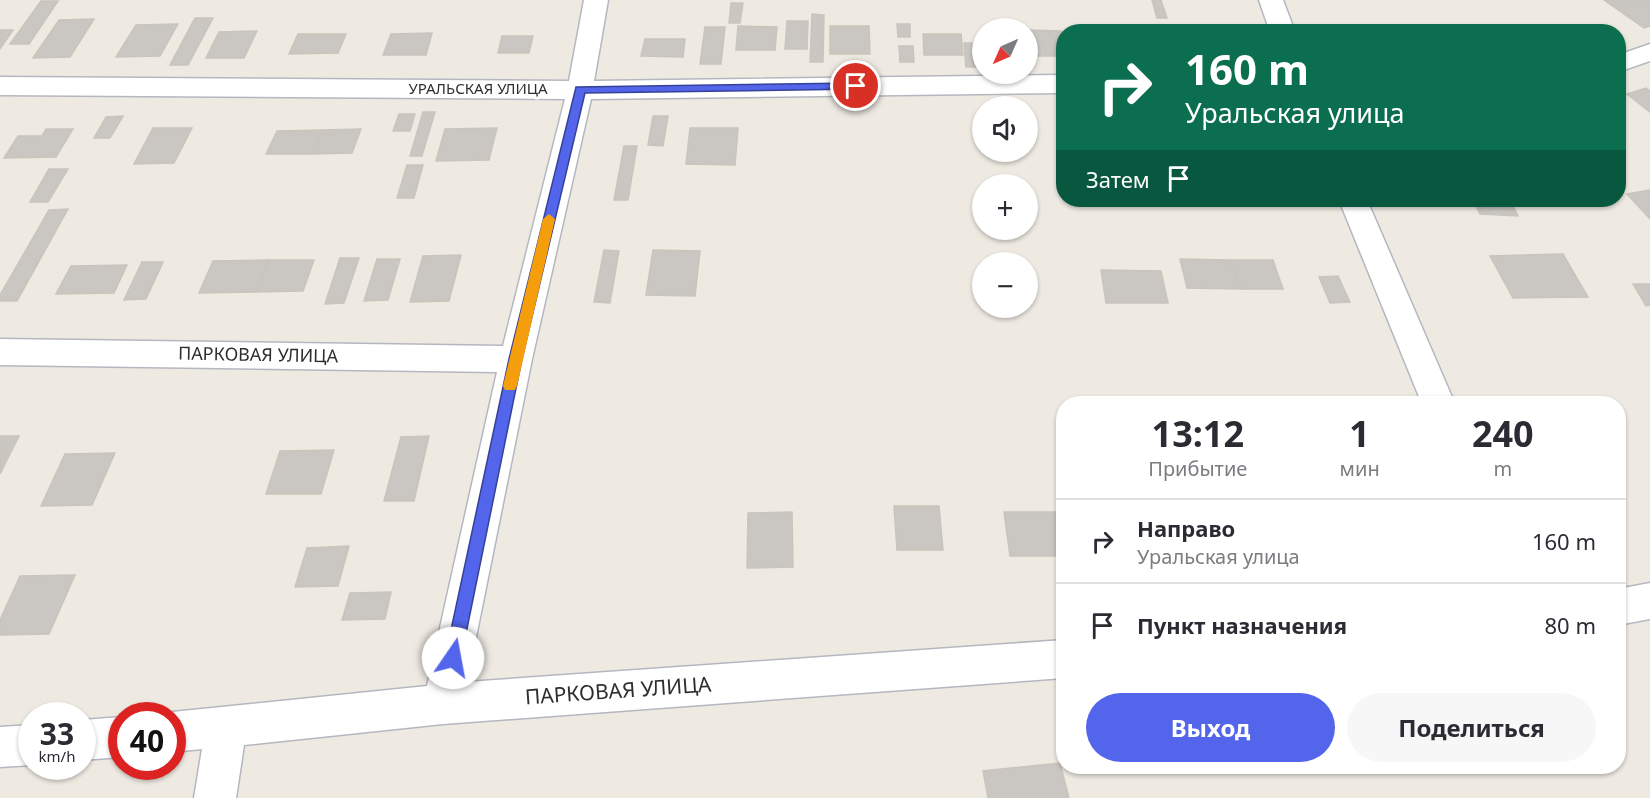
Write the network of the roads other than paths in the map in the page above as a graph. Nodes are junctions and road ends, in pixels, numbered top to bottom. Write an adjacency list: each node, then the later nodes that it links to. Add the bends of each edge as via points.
1 (596, 0): 8 (street)
2 (1271, 0): 3 (street)
3 (1280, 24)
4 (1650, 52): 5 (street)
5 (1626, 61)
6 (1056, 84): 8 (street, УРАЛЬСКАЯ УЛИЦА)
7 (0, 86): 8 (street, УРАЛЬСКАЯ УЛИЦА)
8 (580, 90): 11 (street)
9 (1356, 207): 12 (street)
10 (0, 352): 11 (street, ПАРКОВАЯ УЛИЦА)
11 (516, 359): 16 (street)
12 (1436, 396)
13 (1650, 601): 14 (street)
14 (1626, 606)
15 (1056, 660): 16 (street, ПАРКОВАЯ УЛИЦА)
16 (443, 704): 17 (street, ПАРКОВАЯ УЛИЦА)
17 (226, 728): 18 (street, ПАРКОВАЯ УЛИЦА); 21 (street)
18 (186, 731)
19 (18, 746): 20 (street)
20 (0, 747)
21 (215, 798)

